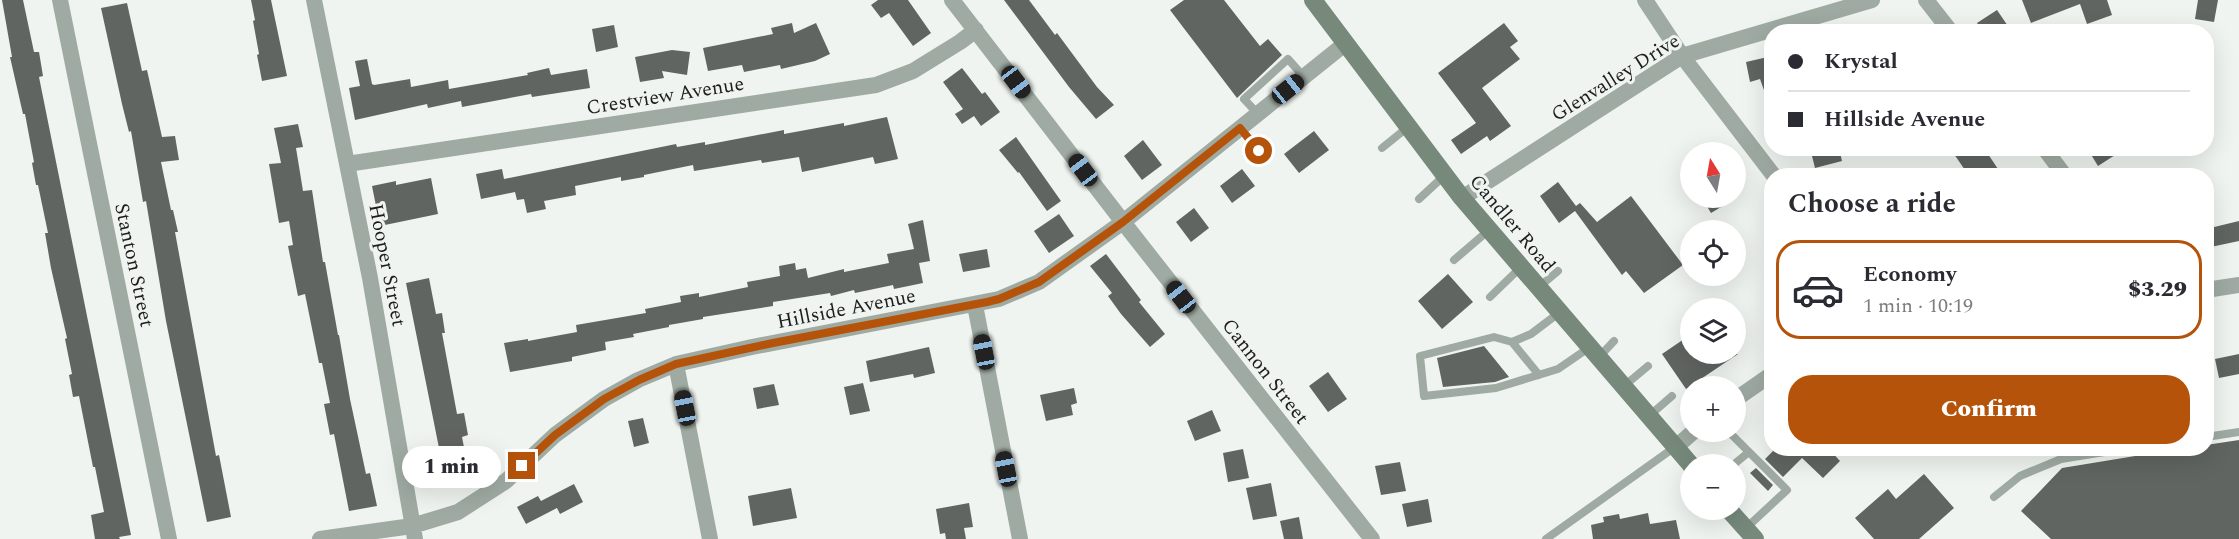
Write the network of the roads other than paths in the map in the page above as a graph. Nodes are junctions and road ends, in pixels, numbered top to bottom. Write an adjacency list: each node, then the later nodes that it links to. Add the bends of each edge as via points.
1 (60, 0): 60 (street, Stanton Street)
2 (314, 0): 20 (street, Hooper Street)
3 (952, 0): 10 (street, Cannon Street)
4 (1313, 0): 12 (main road, Candler Road)
5 (1645, 0): 13 (street)
6 (1872, 0): 8 (street, Glenvalley Drive)
7 (1926, 0): 9 (street)
8 (1791, 24)
9 (1945, 24)
10 (976, 30): 20 (street, Crestview Avenue, via 913,71 876,85); 25 (street, Cannon Street)
11 (1764, 32): 13 (street, Glenvalley Drive)
12 (1346, 43): 14 (street, Hillside Avenue); 16 (main road, Candler Road)
13 (1682, 56): 21 (street); 23 (street, Glenvalley Drive)
14 (1304, 77): 15 (street, Hillside Avenue); 15 (lane, via 1288,59 1244,99)
15 (1258, 114): 17 (street, Hillside Avenue)
16 (1408, 127): 18 (lane); 22 (main road, Candler Road)
17 (1240, 128): 19 (lane); 25 (street, Hillside Avenue)
18 (1382, 148)
19 (1259, 151)
20 (347, 164): 58 (street, Hooper Street)
21 (1768, 168)
22 (1445, 176): 23 (main road, Candler Road); 24 (lane)
23 (1462, 198): 26 (main road, Candler Road)
24 (1419, 199)
25 (1123, 222): 34 (street, Hillside Avenue, via 1039,282); 64 (street, Cannon Street)
26 (1489, 230): 27 (lane); 28 (main road, Candler Road)
27 (1454, 260)
28 (1521, 267): 31 (main road, Candler Road); 33 (lane)
29 (1558, 271): 31 (lane)
30 (2239, 285): 32 (street)
31 (1539, 287): 35 (main road, Candler Road)
32 (2214, 289)
33 (1490, 297)
34 (975, 305): 39 (street, Hillside Avenue); 63 (street)
35 (1560, 312): 37 (lane, via 1531,334); 38 (main road, Candler Road)
36 (1614, 341): 38 (lane)
37 (1512, 342): 41 (lane); 41 (lane, via 1494,337 1420,356 1424,396 1496,388)
38 (1594, 352): 41 (lane); 43 (main road, Candler Road)
39 (676, 364): 58 (street, Hillside Avenue, via 604,399 555,435 506,482 458,513); 62 (street)
40 (1648, 366): 43 (lane)
41 (1539, 375)
42 (1764, 380): 44 (street)
43 (1624, 387): 46 (main road, Candler Road)
44 (1746, 392)
45 (1672, 396): 46 (lane)
46 (1649, 416): 51 (main road, Candler Road)
47 (2239, 432): 48 (lane)
48 (2214, 436)
49 (1682, 442): 51 (street)
50 (1739, 442): 52 (lane)
51 (1676, 447): 53 (main road, Candler Road); 65 (lane)
52 (1749, 452): 54 (lane); 59 (lane, via 1787,490)
53 (1682, 454)
54 (1746, 454)
55 (2079, 456): 56 (lane, via 2020,476)
56 (1994, 497)
57 (1738, 520): 59 (main road)
58 (414, 533): 61 (street, Hillside Avenue)
59 (1750, 534)
60 (170, 539)
61 (320, 539)
62 (710, 539)
63 (1020, 539)
64 (1372, 539)
65 (1546, 539)

